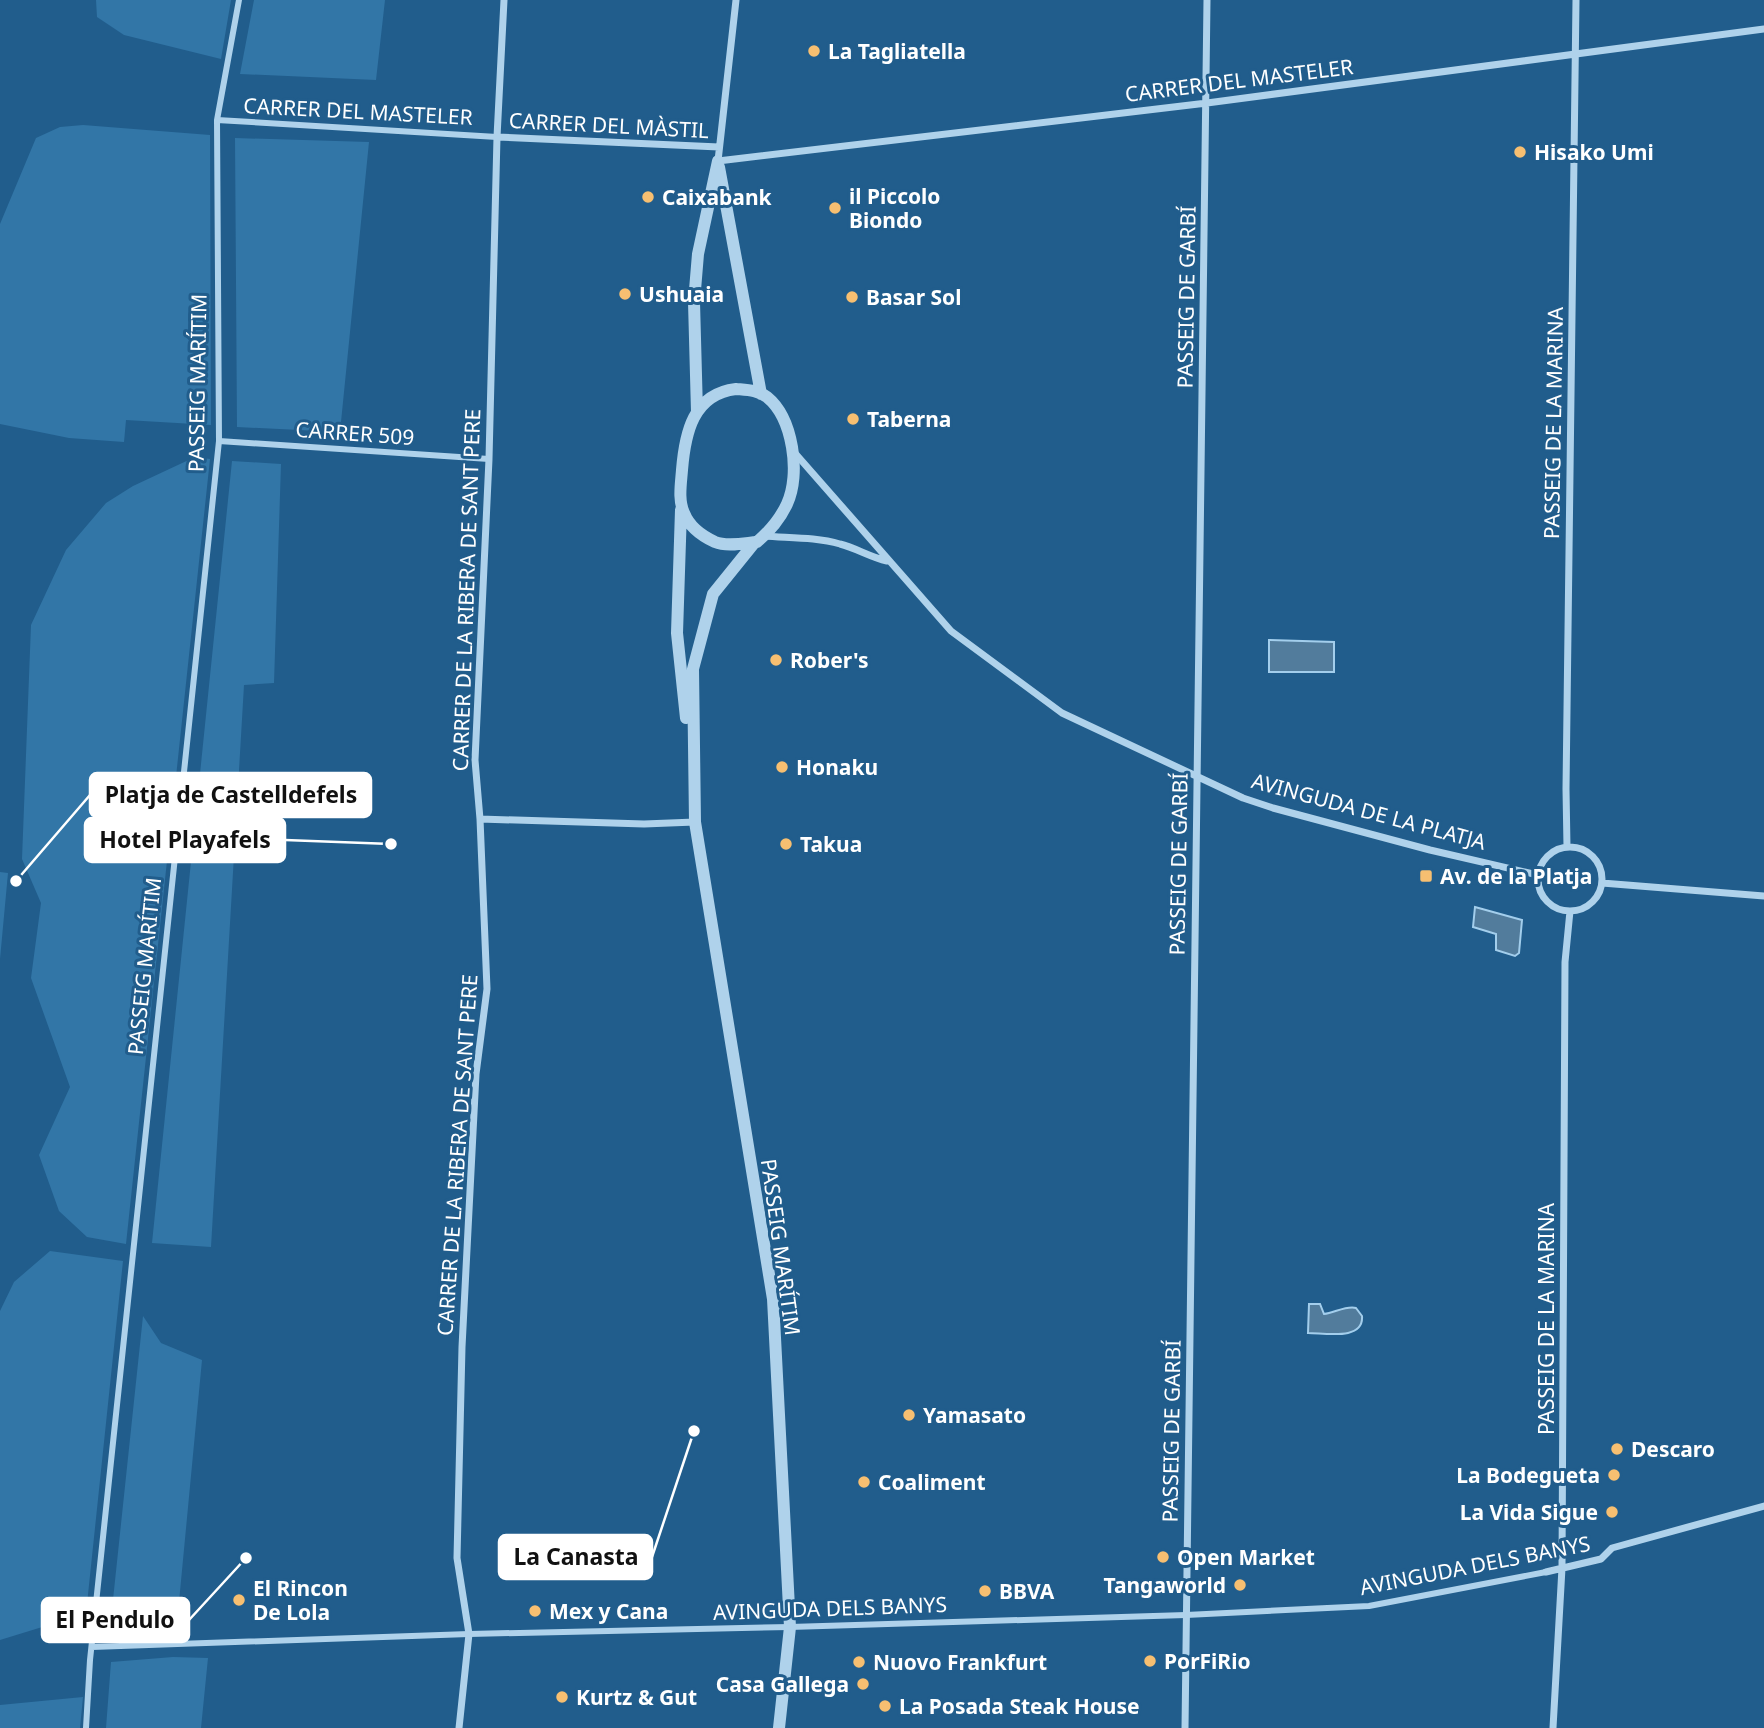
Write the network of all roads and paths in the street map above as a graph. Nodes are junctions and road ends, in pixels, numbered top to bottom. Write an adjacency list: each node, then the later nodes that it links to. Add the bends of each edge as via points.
1 (239, 0): 9 (street, PASSEIG MARÍTIM)
2 (505, 0): 10 (street, CARRER DE LA RIBERA DE SANT PERE)
3 (736, 0): 11 (street)
4 (1207, 0): 8 (street, PASSEIG DE GARBÍ)
5 (1576, 0): 7 (street, PASSEIG DE LA MARINA)
6 (1764, 29): 7 (street, CARRER DEL MASTELER)
7 (1576, 54): 8 (street, CARRER DEL MASTELER); 24 (street, PASSEIG DE LA MARINA)
8 (1207, 103): 11 (street, CARRER DEL MASTELER); 21 (street, PASSEIG DE GARBÍ)
9 (217, 120): 10 (street, CARRER DEL MASTELER); 14 (street, PASSEIG MARÍTIM)
10 (497, 137): 11 (street, CARRER DEL MÀSTIL); 16 (street, CARRER DE LA RIBERA DE SANT PERE)
11 (719, 154): 12 (street); 13 (street, via 698,254 694,302)
12 (761, 394): 13 (street, via 720,391); 15 (street, via 778,409)
13 (697, 412): 17 (street, via 684,441)
14 (219, 441): 16 (street, CARRER 509); 35 (street, PASSEIG MARÍTIM)
15 (792, 450): 18 (street, via 796,468 788,502 773,528); 19 (street, AVINGUDA DE LA PLATJA)
16 (489, 459): 22 (street, CARRER DE LA RIBERA DE SANT PERE, via 475,760)
17 (682, 504): 18 (street, via 695,530 716,543); 20 (street, PASSEIG MARÍTIM, via 677,633)
18 (759, 539): 19 (street, AVINGUDA DE LA PLATJA, via 819,539); 20 (street, PASSEIG MARÍTIM, via 713,594 693,669)
19 (887, 561): 21 (street, AVINGUDA DE LA PLATJA, via 951,631 1062,713)
20 (693, 774): 23 (street, PASSEIG MARÍTIM)
21 (1196, 775): 25 (street, AVINGUDA DE LA PLATJA, via 1273,808); 32 (street, PASSEIG DE GARBÍ)
22 (480, 819): 23 (street); 34 (street, CARRER DE LA RIBERA DE SANT PERE, via 487,989 476,1074 457,1558)
23 (695, 822): 33 (street, PASSEIG MARÍTIM, via 774,1299)
24 (1567, 847): 25 (street, via 1549,854); 26 (street, via 1591,855)
25 (1538, 875): 28 (street, via 1544,898 1556,908)
26 (1602, 883): 27 (street); 28 (street, via 1589,905)
27 (1764, 896)
28 (1570, 911): 30 (street, PASSEIG DE LA MARINA, via 1565,962)
29 (1764, 1506): 30 (street, AVINGUDA DELS BANYS, via 1612,1548 1601,1559)
30 (1562, 1568): 31 (street, AVINGUDA DELS BANYS); 40 (street, PASSEIG DE LA MARINA)
31 (1546, 1572): 32 (street, AVINGUDA DELS BANYS, via 1369,1606)
32 (1186, 1615): 33 (street, AVINGUDA DELS BANYS); 39 (street, PASSEIG DE GARBÍ)
33 (790, 1627): 34 (street, AVINGUDA DELS BANYS); 38 (street, PASSEIG MARÍTIM)
34 (469, 1633): 35 (street, AVINGUDA DELS BANYS); 37 (street, CARRER DE LA RIBERA DE SANT PERE)
35 (92, 1647): 36 (street, PASSEIG MARÍTIM)
36 (86, 1728)
37 (459, 1728)
38 (779, 1728)
39 (1185, 1728)
40 (1553, 1728)

